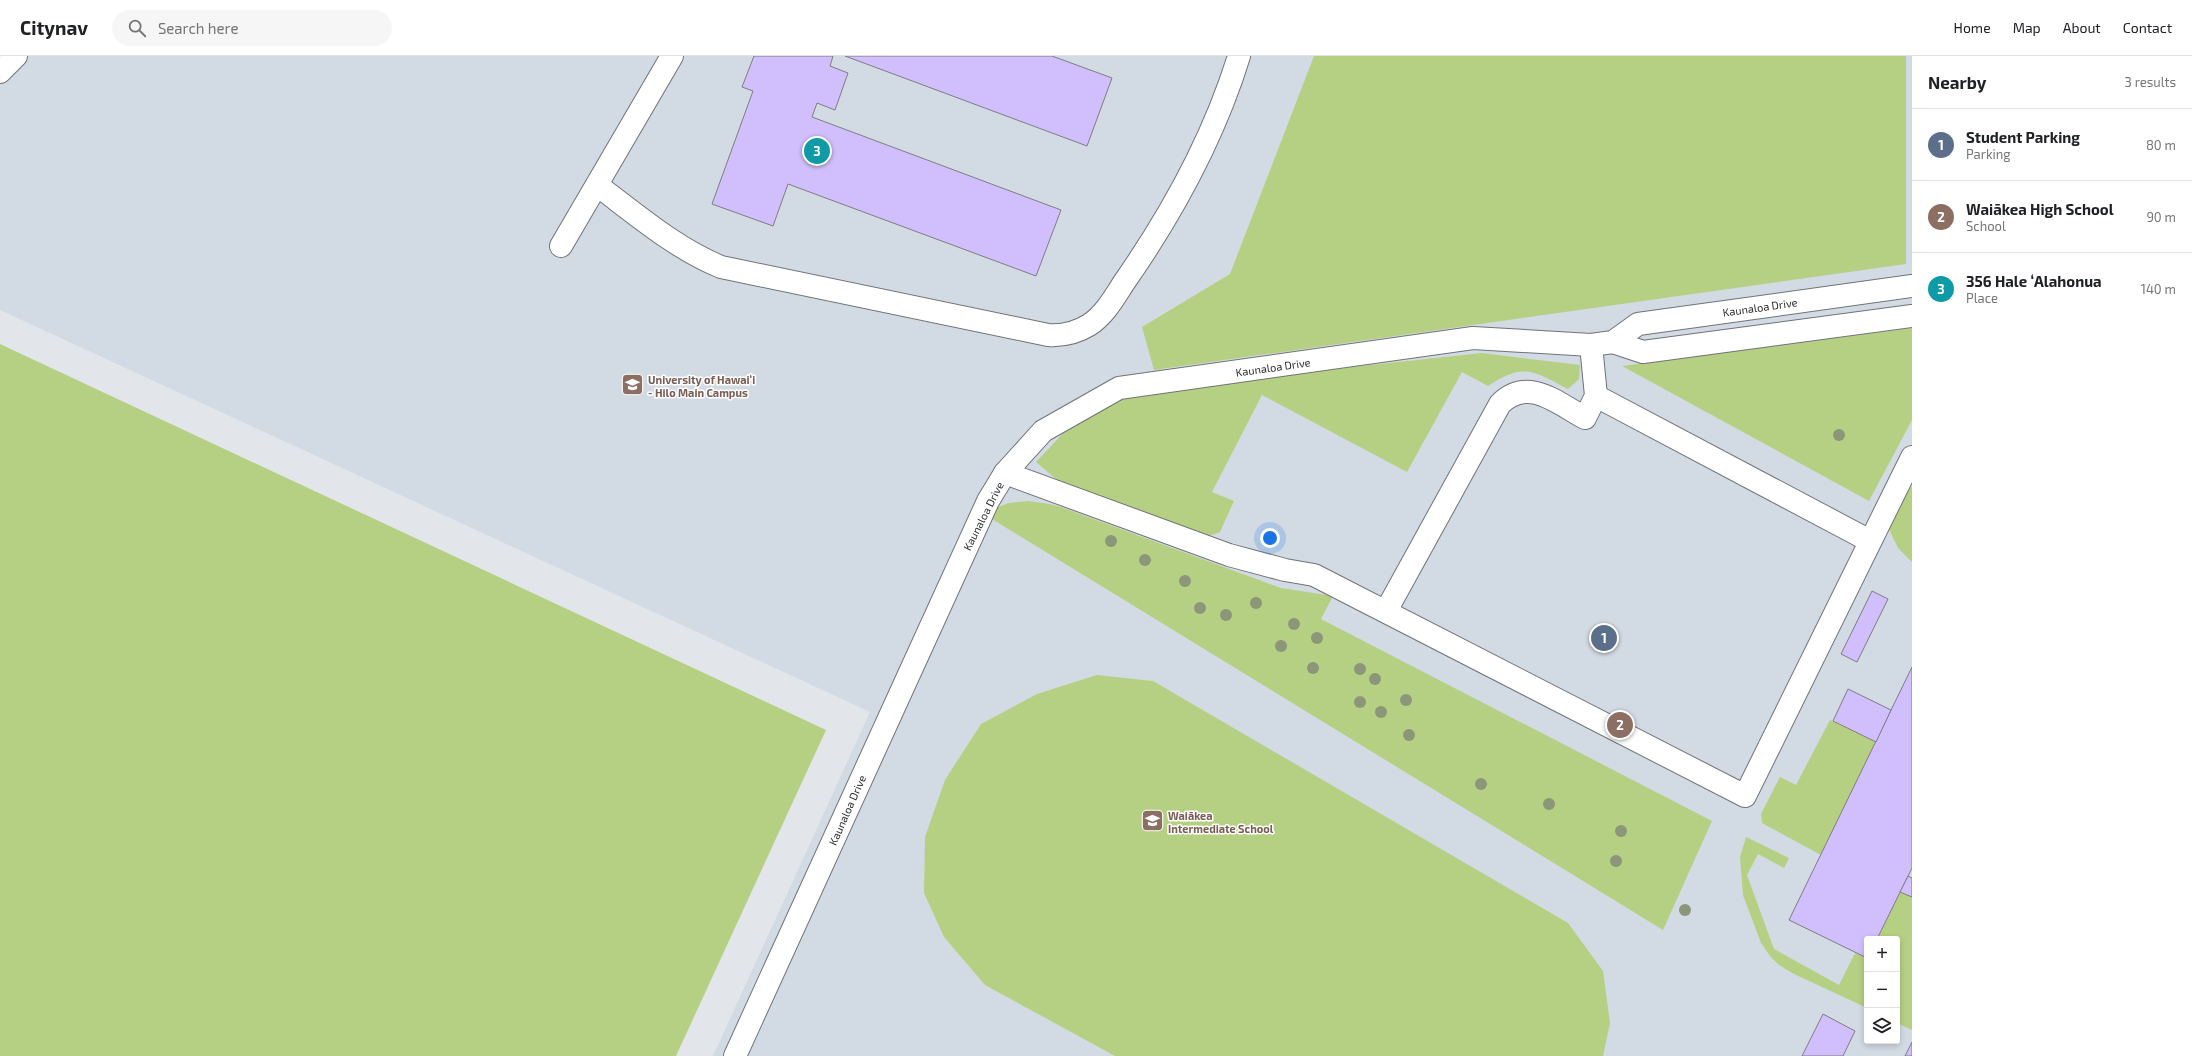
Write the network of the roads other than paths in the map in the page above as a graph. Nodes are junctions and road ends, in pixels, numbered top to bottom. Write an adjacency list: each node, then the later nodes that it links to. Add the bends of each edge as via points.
1 (16, 56): 4 (street)
2 (672, 56): 5 (street)
3 (1239, 56): 5 (street, via 1197,162 1154,239 1104,311 1089,326 1069,334 1048,335 721,267 672,242)
4 (0, 72)
5 (598, 185): 6 (street)
6 (561, 246)
7 (1912, 286): 9 (street, Kaunaloa Drive, via 1638,324)
8 (1912, 316): 9 (street, Kaunaloa Drive, via 1643,352)
9 (1613, 342): 10 (street, Kaunaloa Drive)
10 (1591, 345): 11 (street); 13 (street, Kaunaloa Drive, via 1473,338 1120,388 1043,431)
11 (1596, 396): 14 (street); 15 (street, via 1585,418 1530,391 1512,394 1500,404)
12 (1912, 457): 14 (street)
13 (1005, 473): 15 (street, via 1229,555 1314,575); 16 (street, Kaunaloa Drive, via 988,501)
14 (1870, 540): 15 (street, via 1745,796)
15 (1386, 611)
16 (735, 1056)

